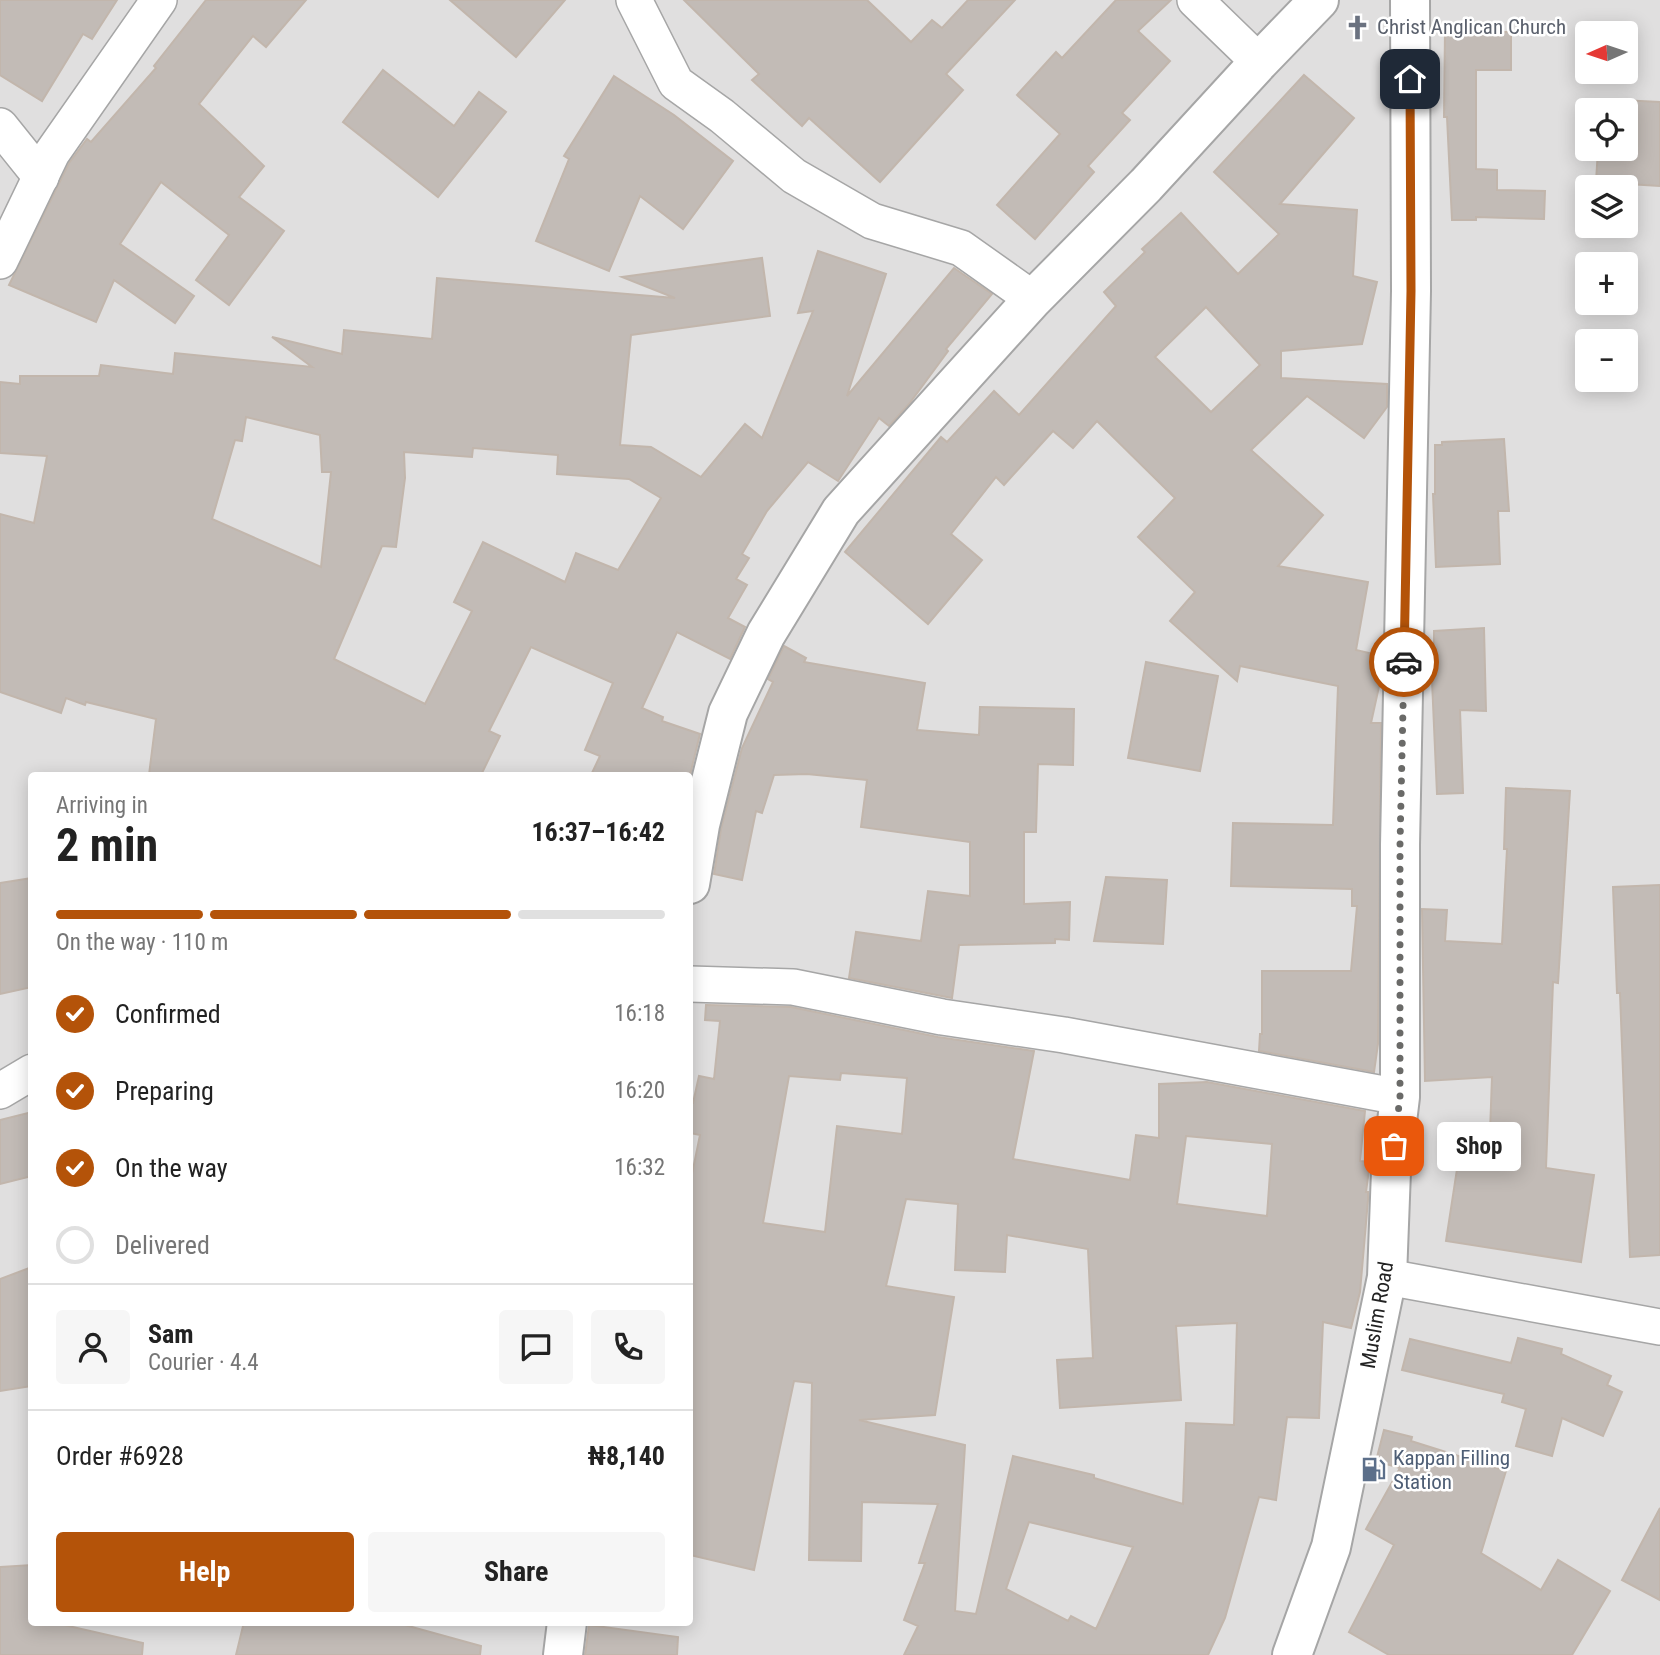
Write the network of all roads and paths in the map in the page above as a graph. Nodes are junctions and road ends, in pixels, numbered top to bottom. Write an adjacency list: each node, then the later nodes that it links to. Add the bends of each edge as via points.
1 (159, 0): 8 (street, via 52,153)
2 (634, 0): 10 (street, via 676,83 794,176 872,221 961,248)
3 (1195, 0): 6 (street)
4 (1319, 0): 6 (street)
5 (1410, 0): 15 (street, Muslim Road, via 1411,291)
6 (1259, 62): 10 (street)
7 (0, 126): 8 (street)
8 (41, 177): 9 (street)
9 (0, 261)
10 (1032, 299): 11 (street, via 841,511 766,634 728,713)
11 (693, 866)
12 (693, 984): 15 (street, via 793,987)
13 (28, 1074): 14 (street)
14 (0, 1091)
15 (1400, 1097): 16 (street, Muslim Road, via 1391,1171)
16 (1387, 1277): 17 (street); 20 (street, Muslim Road, via 1331,1547)
17 (1660, 1327)
18 (567, 1626): 19 (street)
19 (563, 1655)
20 (1292, 1655)

